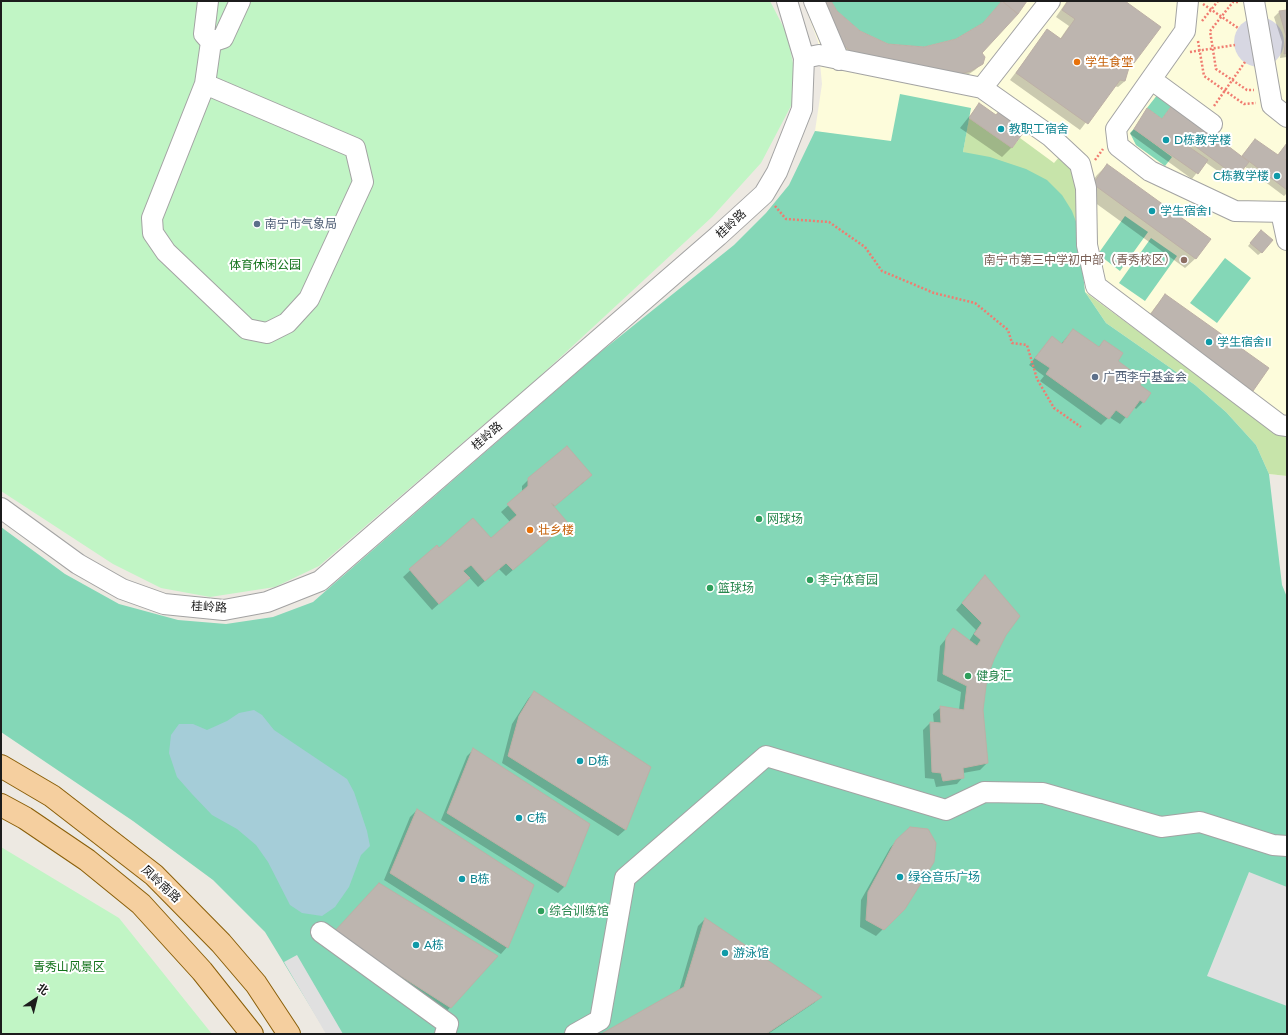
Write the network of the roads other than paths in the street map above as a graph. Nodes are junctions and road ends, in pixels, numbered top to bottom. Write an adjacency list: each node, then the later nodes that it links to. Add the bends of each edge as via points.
1 (208, 1): 8 (street, via 204,34)
2 (240, 1): 8 (street, via 223,38)
3 (787, 1): 9 (street, 桂岭路)
4 (814, 1): 10 (street)
5 (1050, 1): 13 (street)
6 (1188, 1): 11 (street, via 1185,31)
7 (1254, 1): 14 (street, via 1272,105)
8 (211, 42): 12 (street)
9 (804, 58): 10 (street, via 819,55); 19 (street, 桂岭路, via 802,109 777,172 764,194 320,581 267,602 224,610 164,604 122,589 78,564)
10 (839, 60): 13 (street)
11 (1152, 80): 15 (street); 16 (street, via 1116,129 1118,146 1150,171 1235,210)
12 (205, 84): 12 (street, via 355,148 363,182 309,299 287,323 267,333 247,329 166,252 153,233 152,218)
13 (982, 88): 18 (street, via 1050,136 1080,164 1086,188 1087,245 1096,286 1280,425)
14 (1287, 117)
15 (1208, 122)
16 (1284, 212): 17 (street)
17 (1287, 240)
18 (1287, 426)
19 (1, 508)
20 (1, 766): 24 (main road, 凤岭南路, via 52,796 154,875 221,943)
21 (1, 805): 25 (main road, via 87,860 141,904)
22 (1287, 846): 29 (street, via 1200,822 1161,827 1043,792 984,792 946,810 766,756 625,878 600,1020)
23 (321, 932): 28 (street, via 448,1024)
24 (256, 984): 25 (main road); 27 (main road, 凤岭南路)
25 (229, 1005): 26 (main road)
26 (252, 1034)
27 (289, 1034)
28 (445, 1034)
29 (574, 1034)

